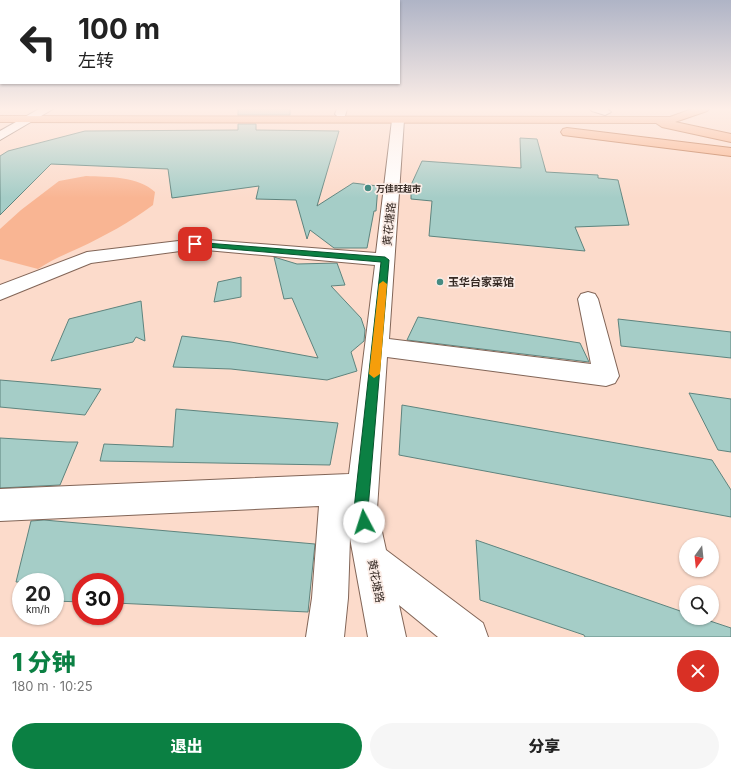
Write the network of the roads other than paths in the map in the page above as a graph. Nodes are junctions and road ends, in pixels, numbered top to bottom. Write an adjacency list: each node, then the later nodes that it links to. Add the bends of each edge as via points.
1 (396, 139): 4 (street, 黄花塘路)
2 (622, 139): 3 (main road)
3 (731, 152)
4 (385, 260): 5 (street, via 195,244 87,258); 7 (street, 黄花塘路)
5 (0, 293)
6 (588, 299): 7 (street, via 606,376)
7 (377, 347): 8 (street, 黄花塘路)
8 (350, 489): 9 (street); 10 (street, 黄花塘路, via 361,509); 11 (street)
9 (0, 505)
10 (371, 560): 12 (street, 黄花塘路); 13 (street)
11 (325, 637)
12 (387, 637)
13 (469, 637)

